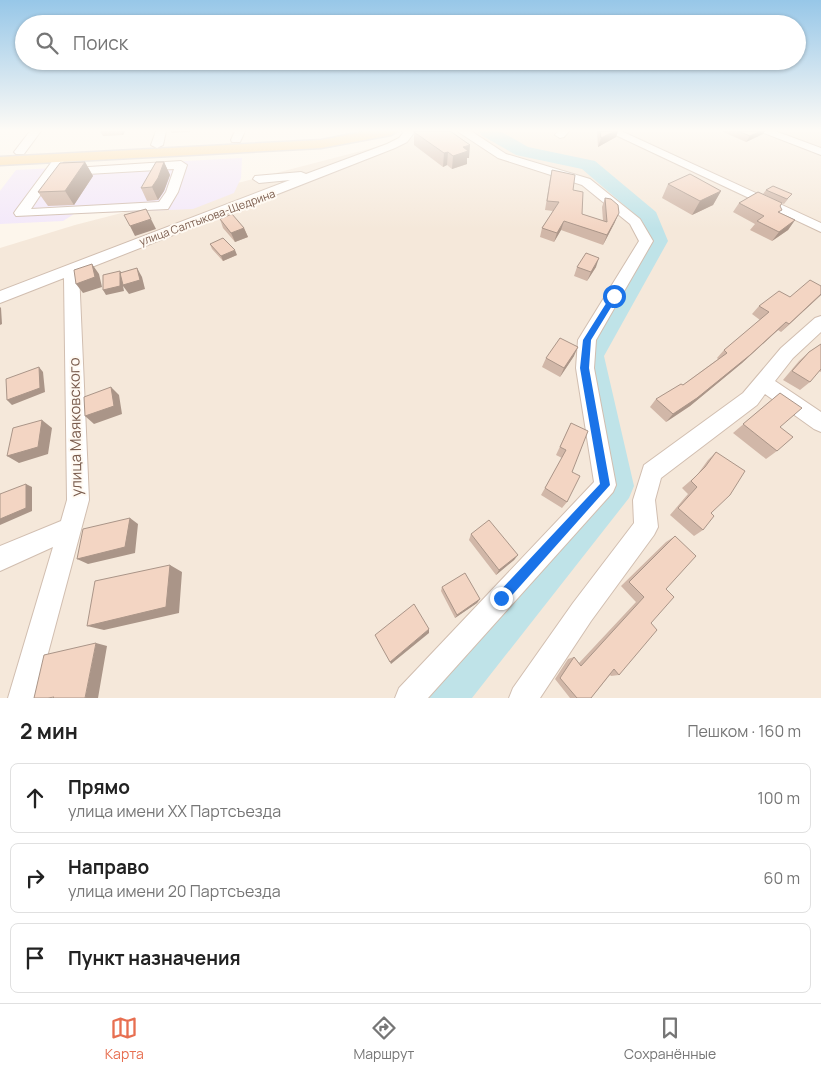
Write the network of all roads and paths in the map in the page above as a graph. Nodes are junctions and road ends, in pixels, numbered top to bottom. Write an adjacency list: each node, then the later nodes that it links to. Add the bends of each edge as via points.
1 (57, 164): 5 (street)
2 (347, 164): 6 (street, улица Салтыкова-Щедрина)
3 (526, 164): 17 (street, via 586,182 635,222 646,241 587,340 585,368 605,485)
4 (682, 164): 8 (street)
5 (51, 173): 5 (street, via 21,213 163,206 172,192 181,165)
6 (319, 175): 7 (street); 9 (street, улица Салтыкова-Щедрина)
7 (259, 179)
8 (821, 228)
9 (72, 268): 10 (street, улица Салтыкова-Щедрина); 14 (street, улица Маяковского, via 78,500)
10 (0, 297)
11 (821, 322): 12 (street, via 787,352)
12 (763, 383): 13 (street); 18 (street, via 750,399 652,472 644,500 646,527)
13 (821, 422)
14 (70, 529): 15 (street); 16 (street, улица Маяковского)
15 (0, 559)
16 (22, 698)
17 (409, 698)
18 (523, 698)

